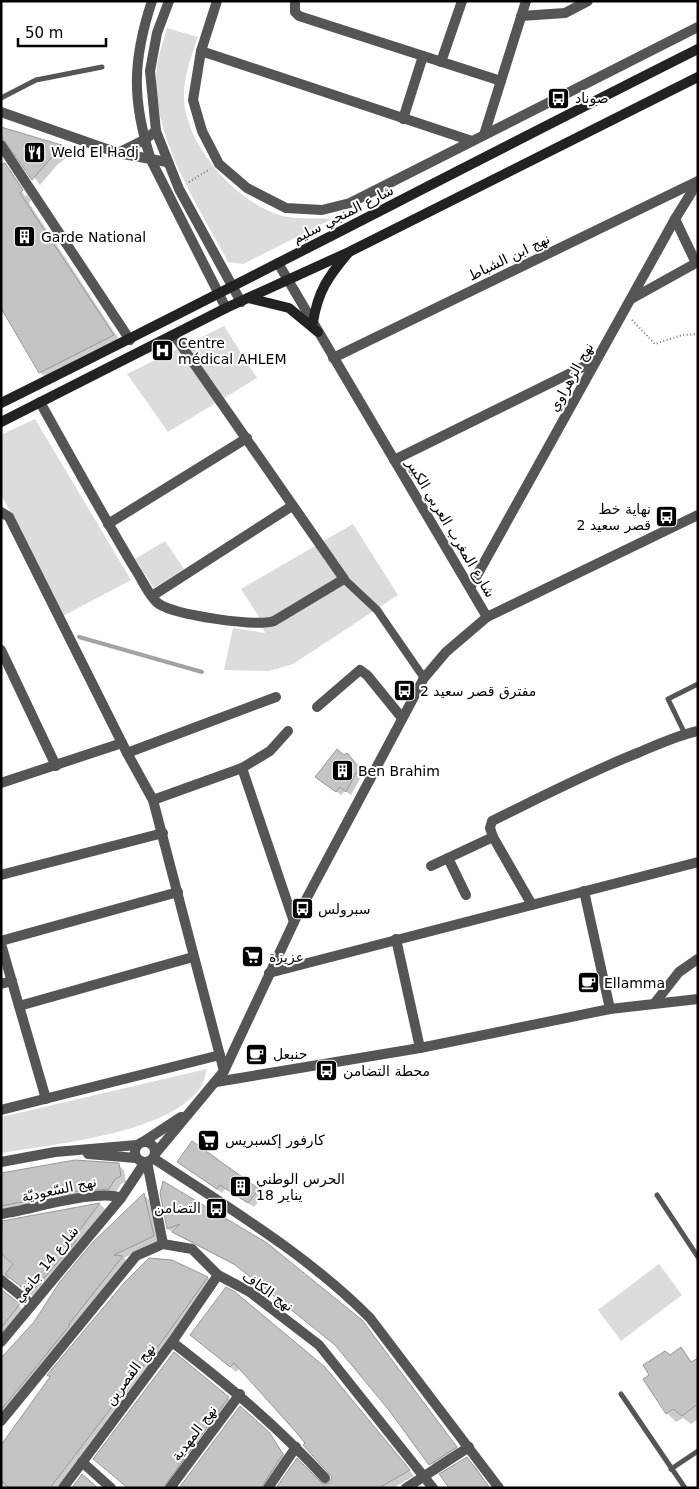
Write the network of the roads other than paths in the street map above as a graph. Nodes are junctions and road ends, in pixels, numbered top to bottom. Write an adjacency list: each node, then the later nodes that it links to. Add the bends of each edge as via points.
1 (152, 1): 22 (street, via 138,55 136,84)
2 (169, 1): 20 (street, via 157,33 150,71)
3 (217, 1): 11 (street)
4 (296, 1): 12 (street, via 295,12 299,16)
5 (462, 1): 13 (street)
6 (526, 1): 8 (street)
7 (588, 1): 8 (street, via 565,13)
8 (521, 16): 16 (street)
9 (698, 27): 21 (street)
10 (698, 49): 31 (main road, شارع المنجي سليم)
11 (201, 51): 19 (street); 23 (street, via 193,100 202,131 219,164 247,188 286,208 322,210 350,203)
12 (423, 56): 13 (street); 19 (street)
13 (441, 62): 16 (street)
14 (102, 67): 17 (lane, via 36,80)
15 (698, 78): 30 (main road)
16 (501, 81): 21 (street)
17 (1, 98)
18 (1, 112): 25 (street)
19 (403, 119): 23 (street)
20 (156, 131): 22 (street); 27 (street)
21 (484, 135): 23 (street)
22 (144, 140): 25 (street); 26 (street)
23 (472, 141)
24 (1, 145): 41 (street)
25 (118, 153): 26 (street)
26 (151, 160): 27 (street); 34 (street)
27 (167, 162): 33 (street)
28 (698, 181): 29 (street, نهج الزهراوي); 42 (street, نهج ابن الشباط)
29 (675, 219): 35 (street, نهج الزهراوي); 35 (street, via 696,263)
30 (349, 252): 32 (main road); 38 (main road, via 324,282)
31 (278, 262): 32 (street, شارع المغرب العربي الكبير); 33 (main road, شارع المنجي سليم)
32 (288, 280): 36 (main road); 38 (street, شارع المغرب العربي الكبير)
33 (233, 286): 34 (main road, شارع المنجي سليم); 36 (street)
34 (220, 293): 37 (street); 41 (main road, شارع المنجي سليم)
35 (632, 298): 43 (street, نهج الزهراوي)
36 (245, 300): 37 (main road); 39 (main road, via 289,308)
37 (226, 308): 40 (main road)
38 (312, 322): 39 (street, شارع المغرب العربي الكبير)
39 (318, 332): 42 (street, شارع المغرب العربي الكبير)
40 (174, 334): 44 (main road); 47 (street)
41 (130, 340): 45 (main road, شارع المنجي سليم)
42 (333, 358): 48 (street, شارع المغرب العربي الكبير)
43 (595, 361): 48 (street); 54 (street, نهج الزهراوي)
44 (40, 402): 46 (main road); 52 (street)
45 (1, 403)
46 (1, 422)
47 (247, 438): 49 (street); 52 (street)
48 (394, 460): 54 (street, شارع المغرب العربي الكبير)
49 (292, 506): 53 (street); 55 (street)
50 (1, 512): 66 (street, via 9,517)
51 (698, 515): 56 (street)
52 (108, 524): 55 (street)
53 (344, 580): 55 (street, via 265,624 178,611 157,603); 58 (street, via 377,610)
54 (471, 586): 56 (street, شارع المغرب العربي الكبير)
55 (152, 596)
56 (487, 617): 58 (street, شارع المغرب العربي الكبير, via 446,652)
57 (1, 650): 68 (street)
58 (424, 678): 62 (street, شارع المغرب العربي الكبير)
59 (698, 684): 65 (lane, via 668,698)
60 (276, 697): 67 (street)
61 (317, 706): 62 (street, via 360,670 367,674)
62 (402, 718): 82 (street, شارع المغرب العربي الكبير)
63 (698, 730): 65 (street)
64 (288, 731): 69 (street, via 270,751)
65 (685, 734): 73 (street, via 548,792 492,821)
66 (122, 742): 67 (street); 68 (street)
67 (127, 753): 71 (street)
68 (56, 766): 70 (street)
69 (242, 768): 71 (street); 82 (street)
70 (1, 783)
71 (153, 800): 72 (street)
72 (163, 833): 77 (street); 79 (street)
73 (493, 837): 74 (street); 81 (street)
74 (448, 858): 76 (street); 80 (street)
75 (698, 862): 78 (street)
76 (431, 866)
77 (1, 875)
78 (584, 891): 81 (street); 93 (street)
79 (178, 892): 84 (street); 85 (street)
80 (466, 895)
81 (532, 905): 83 (street)
82 (294, 922): 87 (street, شارع المغرب العربي الكبير)
83 (396, 939): 87 (street); 94 (street)
84 (1, 942): 88 (street)
85 (193, 957): 92 (street); 95 (street)
86 (698, 959): 91 (street, via 679,972)
87 (270, 973): 96 (street, شارع المغرب العربي الكبير)
88 (12, 981): 89 (street); 92 (street)
89 (1, 984)
90 (698, 999): 91 (street)
91 (654, 1004): 93 (street)
92 (19, 1006): 98 (street)
93 (610, 1009): 94 (street)
94 (420, 1048): 97 (street)
95 (220, 1055): 96 (street); 98 (street)
96 (224, 1071): 97 (street, شارع المغرب العربي الكبير)
97 (216, 1082): 100 (street, شارع المغرب العربي الكبير)
98 (46, 1099): 99 (street)
99 (1, 1110)
100 (190, 1111): 101 (street, شارع المغرب العربي الكبير); 103 (street, شارع المغرب العربي الكبير)
101 (140, 1144): 102 (street); 103 (street, via 135,1152); 103 (street, via 152,1145)
102 (55, 1152): 103 (street); 104 (street)
103 (146, 1159): 106 (street, شارع 14 جانفي); 108 (street); 118 (street, via 266,1233 353,1301 370,1318)
104 (1, 1162)
105 (657, 1195): 109 (lane)
106 (117, 1199): 107 (street, نهج السّعوديّة, via 100,1193); 112 (street, شارع 14 جانفي)
107 (1, 1214)
108 (163, 1244): 110 (street, نهج الكاف, via 192,1249); 117 (street, via 142,1251 123,1270)
109 (698, 1257)
110 (218, 1275): 114 (street, نهج القصرين); 123 (street, نهج الكاف, via 250,1292 319,1345)
111 (1, 1280): 112 (street)
112 (31, 1304): 113 (street, شارع 14 جانفي)
113 (1, 1342)
114 (172, 1342): 115 (street); 121 (street, نهج القصرين)
115 (240, 1394): 119 (street); 127 (street, نهج المهدية)
116 (620, 1394): 122 (lane)
117 (1, 1421)
118 (469, 1446): 123 (street); 131 (street)
119 (296, 1447): 124 (street); 128 (street)
120 (698, 1450): 122 (lane)
121 (82, 1462): 125 (street, نهج القصرين); 126 (street)
122 (672, 1469): 132 (lane)
123 (424, 1476): 129 (street); 130 (street, نهج الكاف)
124 (325, 1478)
125 (63, 1488)
126 (111, 1488)
127 (170, 1488)
128 (268, 1488)
129 (406, 1488)
130 (433, 1488)
131 (499, 1488)
132 (685, 1488)

